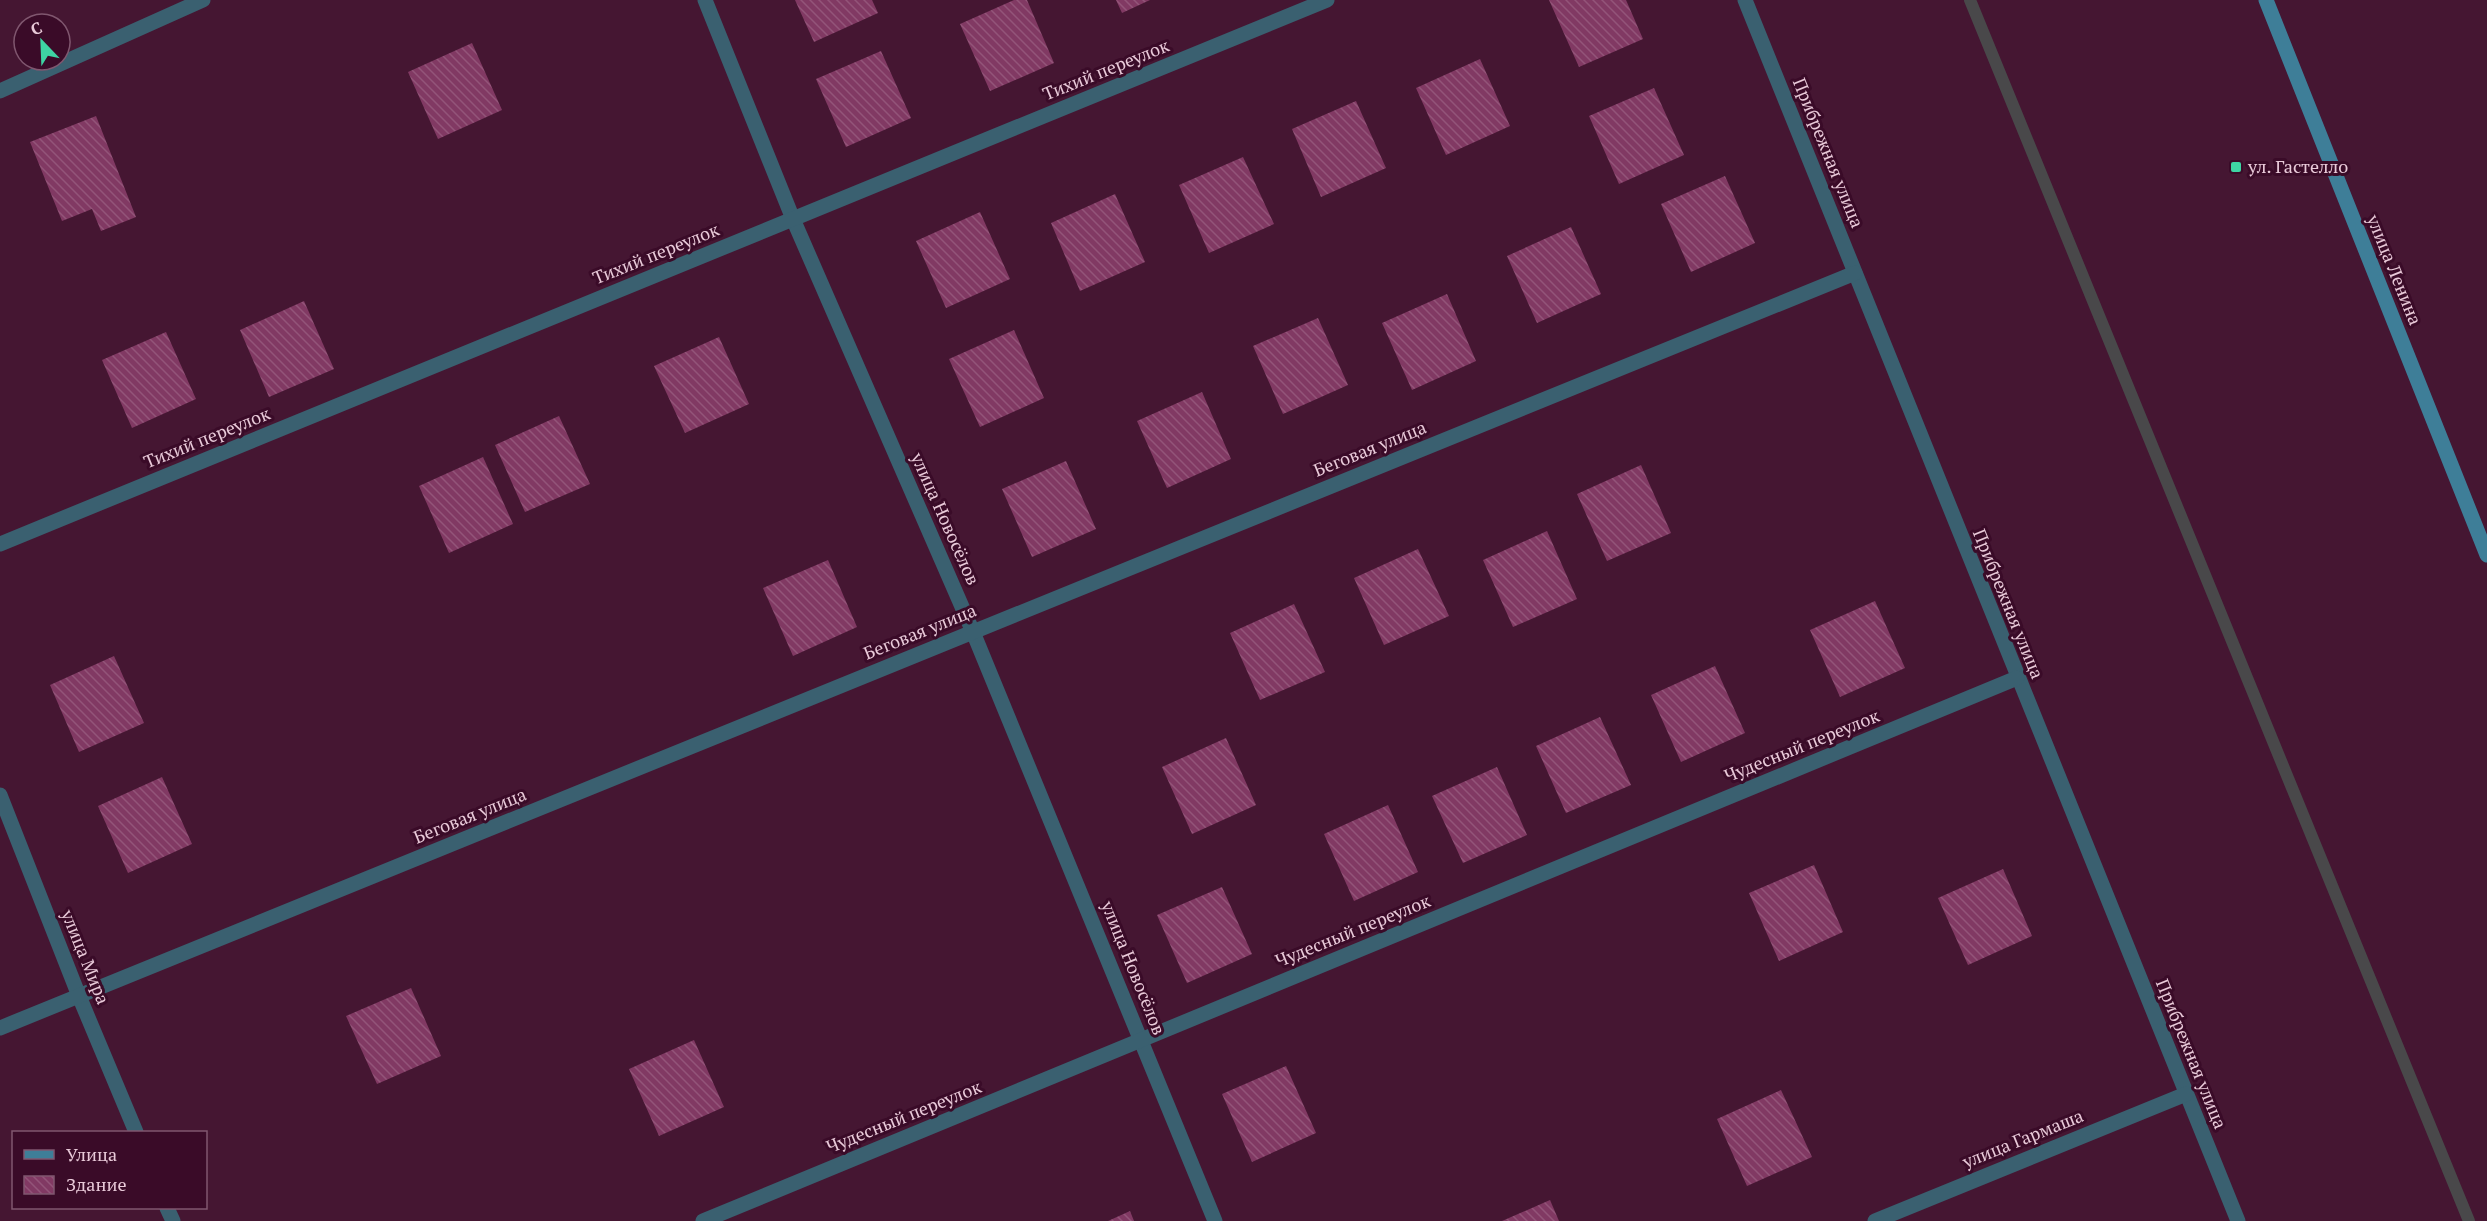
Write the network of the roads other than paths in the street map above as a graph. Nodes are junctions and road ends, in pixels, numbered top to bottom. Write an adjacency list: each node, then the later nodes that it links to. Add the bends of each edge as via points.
1 (203, 0): 6 (street)
2 (705, 0): 7 (street, улица Новосёлов)
3 (1327, 0): 7 (street, Тихий переулок)
4 (1745, 0): 8 (street, Прибрежная улица)
5 (2266, 0): 10 (main road, улица Ленина)
6 (0, 91)
7 (793, 219): 9 (street, Тихий переулок); 11 (street, улица Новосёлов)
8 (1855, 273): 11 (street, Беговая улица); 12 (street, Прибрежная улица)
9 (0, 544)
10 (2487, 555)
11 (973, 632): 14 (street, Беговая улица); 16 (street, улица Новосёлов)
12 (2017, 678): 16 (street, Чудесный переулок); 17 (street, Прибрежная улица)
13 (0, 795): 14 (street, улица Мира)
14 (79, 996): 15 (street, Беговая улица); 18 (street, улица Мира)
15 (0, 1028)
16 (1141, 1040): 19 (street, Чудесный переулок); 20 (street, улица Новосёлов)
17 (2186, 1094): 21 (street, улица Гармаша); 22 (street, Прибрежная улица)
18 (136, 1131)
19 (703, 1221)
20 (1215, 1221)
21 (1875, 1221)
22 (2238, 1221)

